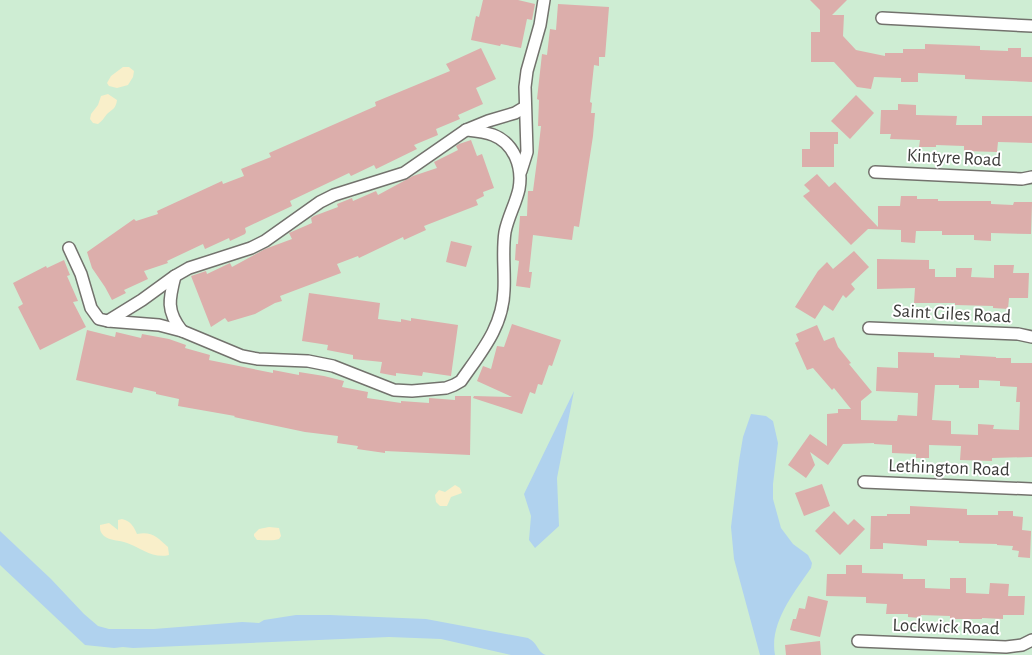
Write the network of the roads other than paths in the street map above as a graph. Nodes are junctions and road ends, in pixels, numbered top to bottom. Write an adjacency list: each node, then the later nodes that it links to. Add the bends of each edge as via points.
1 (544, 0): 4 (street, via 527,71)
2 (882, 18): 3 (street)
3 (1032, 26)
4 (525, 107): 5 (street); 7 (street, via 527,152)
5 (466, 130): 7 (street, via 494,135 508,144 517,161); 10 (street, via 404,173 334,195 265,241 197,264)
6 (875, 172): 8 (street, Kintyre Road)
7 (519, 175): 13 (street, via 519,188 505,232 504,290 498,322 490,341 454,386 394,390 317,362 242,356)
8 (1032, 177)
9 (69, 248): 11 (street, via 94,315)
10 (174, 276): 11 (street); 13 (street, via 170,304)
11 (108, 322): 13 (street, via 159,325)
12 (870, 328): 14 (street, Saint Giles Road)
13 (182, 331)
14 (1032, 337)
15 (864, 482): 16 (street, Lethington Road)
16 (1032, 489)
17 (1032, 640): 18 (street, Lockwick Road, via 1006,647)
18 (858, 641)

